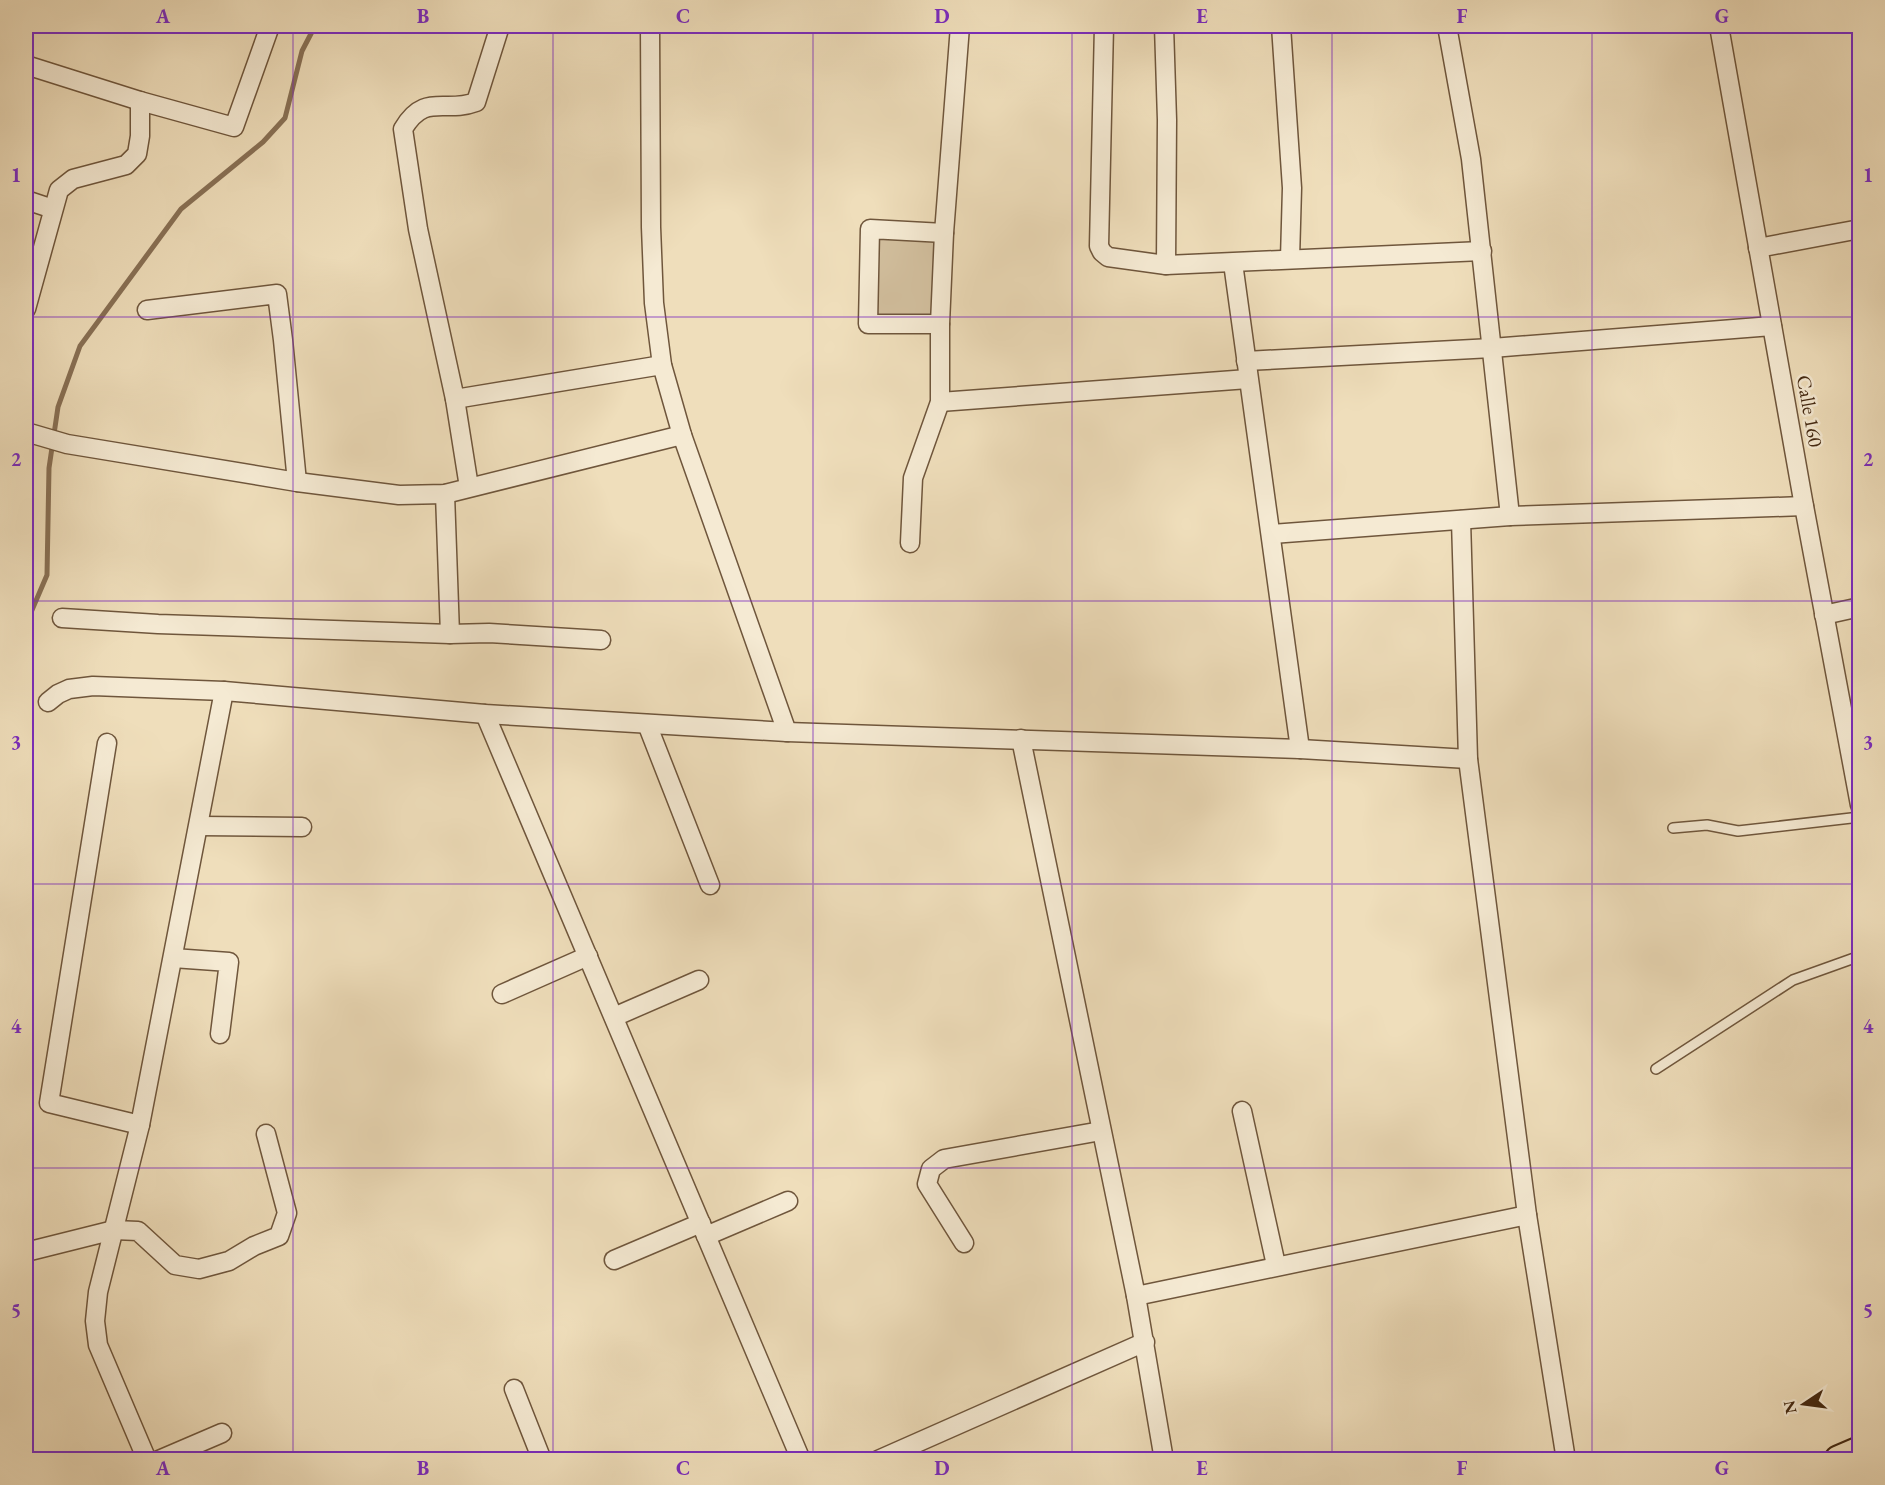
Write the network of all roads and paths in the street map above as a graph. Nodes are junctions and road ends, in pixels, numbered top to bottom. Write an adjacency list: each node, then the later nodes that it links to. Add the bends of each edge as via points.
1 (270, 26): 11 (street, via 234,127)
2 (500, 26): 28 (street, via 476,102 420,109 404,129 418,229)
3 (650, 26): 26 (street, via 652,260)
4 (960, 26): 15 (street)
5 (1104, 26): 20 (street, via 1099,246 1108,257)
6 (1164, 26): 20 (street)
7 (1281, 26): 18 (street, via 1292,188)
8 (1447, 26): 17 (street, via 1471,159)
9 (1724, 26): 16 (street, Calle 160)
10 (26, 65): 11 (street)
11 (140, 101): 13 (street, via 137,154 126,165 64,184)
12 (26, 200): 13 (street)
13 (53, 209): 21 (street)
14 (1860, 229): 16 (street)
15 (944, 233): 23 (street); 23 (street, via 870,230 868,324)
16 (1758, 248): 24 (street, Calle 160)
17 (1482, 251): 18 (street); 25 (street)
18 (1290, 259): 19 (street)
19 (1233, 263): 20 (street); 27 (street)
20 (1166, 265)
21 (26, 309)
22 (147, 310): 32 (street, via 277,294)
23 (940, 324): 29 (street)
24 (1772, 326): 25 (street); 35 (street, Calle 160)
25 (1492, 348): 27 (street); 36 (street)
26 (662, 365): 28 (street); 31 (street)
27 (1247, 370): 29 (street); 38 (street)
28 (455, 399): 33 (street)
29 (940, 402): 39 (street, via 913,478)
30 (28, 433): 32 (street, via 67,444)
31 (682, 435): 33 (street); 49 (street)
32 (297, 482): 34 (street, via 399,495)
33 (469, 487): 34 (street)
34 (444, 494): 43 (street)
35 (1804, 506): 36 (street); 41 (street, Calle 160)
36 (1510, 516): 37 (street)
37 (1461, 520): 38 (street); 53 (street)
38 (1272, 534): 52 (street)
39 (910, 543)
40 (1860, 607): 41 (street)
41 (1824, 615): 54 (street, Calle 160)
42 (62, 618): 43 (street)
43 (450, 634): 44 (street)
44 (601, 640)
45 (224, 691): 46 (street, via 93,686 69,689); 47 (street); 56 (street)
46 (48, 702)
47 (485, 714): 48 (street); 60 (street)
48 (647, 724): 49 (street); 59 (street)
49 (787, 732): 50 (street)
50 (1021, 739): 52 (street); 70 (street)
51 (107, 743): 69 (street, via 50,1103)
52 (1300, 749): 53 (street)
53 (1468, 759): 73 (street)
54 (1860, 805)
55 (1860, 817): 58 (lane, via 1738,831 1707,825)
56 (199, 826): 57 (street); 62 (street)
57 (302, 827)
58 (1673, 828)
59 (710, 885)
60 (588, 956): 64 (street); 65 (street)
61 (1860, 956): 67 (lane, via 1793,980)
62 (173, 958): 66 (street, via 229,963); 69 (street)
63 (699, 980): 65 (street)
64 (502, 994)
65 (614, 1017): 74 (street)
66 (220, 1034)
67 (1656, 1069)
68 (1242, 1111): 79 (street)
69 (140, 1125): 75 (street)
70 (1101, 1131): 76 (street, via 944,1159 931,1169 927,1184); 80 (street)
71 (266, 1134): 75 (street, via 288,1213 279,1236 229,1261 199,1269 175,1265 138,1231)
72 (788, 1201): 74 (street)
73 (1527, 1215): 79 (street); 91 (street)
74 (704, 1229): 78 (street); 88 (street)
75 (114, 1230): 77 (street); 85 (street, via 98,1292 98,1345)
76 (964, 1243)
77 (26, 1252)
78 (614, 1260)
79 (1276, 1265): 80 (street)
80 (1136, 1296): 81 (street)
81 (1144, 1342): 89 (street); 90 (street)
82 (514, 1389): 87 (street)
83 (222, 1433): 86 (street)
84 (1860, 1451): 92 (main road)
85 (147, 1460)
86 (159, 1460)
87 (542, 1460)
88 (801, 1460)
89 (878, 1460)
90 (1164, 1460)
91 (1566, 1460)
92 (1839, 1460)

